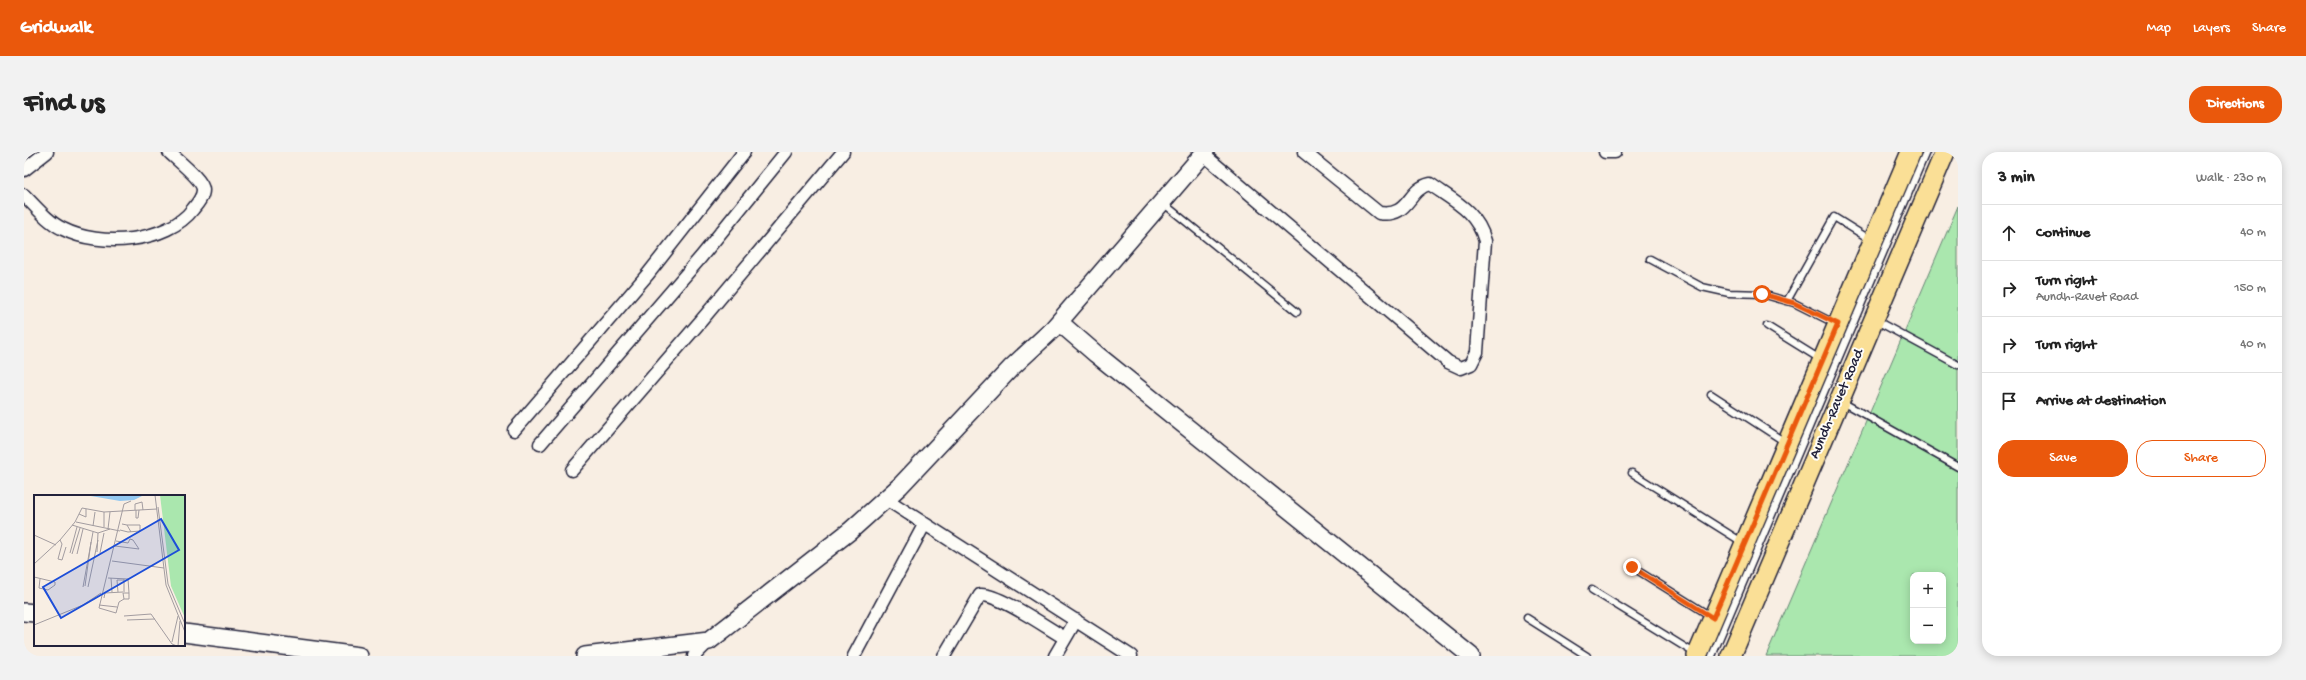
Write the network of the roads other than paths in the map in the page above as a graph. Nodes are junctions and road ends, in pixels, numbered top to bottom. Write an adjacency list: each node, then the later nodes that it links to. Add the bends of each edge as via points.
1 (47, 152): 13 (street)
2 (169, 152): 14 (street, via 200,182 203,190 201,199 182,221 155,235 103,239 82,236 62,229)
3 (744, 152): 28 (street, via 648,274)
4 (786, 152): 30 (street, via 701,257)
5 (842, 152): 32 (street)
6 (1304, 152): 12 (street, via 1378,213 1390,215 1404,207 1422,186 1430,184 1469,212 1481,227 1485,242 1477,352 1471,364 1461,368 1448,362)
7 (1605, 152): 8 (street)
8 (1615, 152)
9 (1911, 152): 16 (main road, Aundh-Ravet Road)
10 (1926, 152): 47 (lane)
11 (1945, 152): 20 (main road, Aundh-Ravet Road)
12 (1204, 153): 15 (street)
13 (24, 170)
14 (24, 195)
15 (1162, 202): 19 (lane); 21 (street)
16 (1873, 242): 18 (lane, via 1834,217); 22 (main road, Aundh-Ravet Road)
17 (1650, 259): 18 (lane, via 1702,287 1729,293 1762,294)
18 (1787, 301): 22 (lane)
19 (1297, 312)
20 (1873, 319): 25 (lane); 27 (main road, Aundh-Ravet Road)
21 (1059, 322): 34 (street, via 1006,373); 55 (street)
22 (1838, 324): 24 (main road, Aundh-Ravet Road)
23 (1767, 326): 24 (lane)
24 (1822, 360): 29 (main road, Aundh-Ravet Road)
25 (1958, 365)
26 (1710, 394): 29 (lane)
27 (1839, 400): 31 (lane); 57 (main road, Aundh-Ravet Road)
28 (514, 430)
29 (1787, 443): 36 (main road, Aundh-Ravet Road)
30 (540, 444)
31 (1958, 467)
32 (572, 470)
33 (1632, 473): 36 (lane)
34 (886, 499): 35 (street); 46 (street, via 850,531)
35 (924, 524): 43 (street); 51 (street)
36 (1744, 543): 42 (main road, Aundh-Ravet Road)
37 (1632, 567): 42 (lane)
38 (1592, 590): 47 (lane)
39 (24, 612): 40 (street)
40 (34, 613)
41 (1527, 618): 56 (lane)
42 (1713, 618): 47 (main road, Aundh-Ravet Road)
43 (1076, 620): 45 (street); 54 (street)
44 (185, 633): 48 (street)
45 (1065, 638): 52 (street, via 986,594 980,595); 53 (street)
46 (709, 640): 49 (street); 50 (street)
47 (1702, 655)
48 (359, 656)
49 (585, 656)
50 (695, 656)
51 (854, 656)
52 (944, 656)
53 (1055, 656)
54 (1131, 656)
55 (1471, 656)
56 (1587, 656)
57 (1730, 656)

